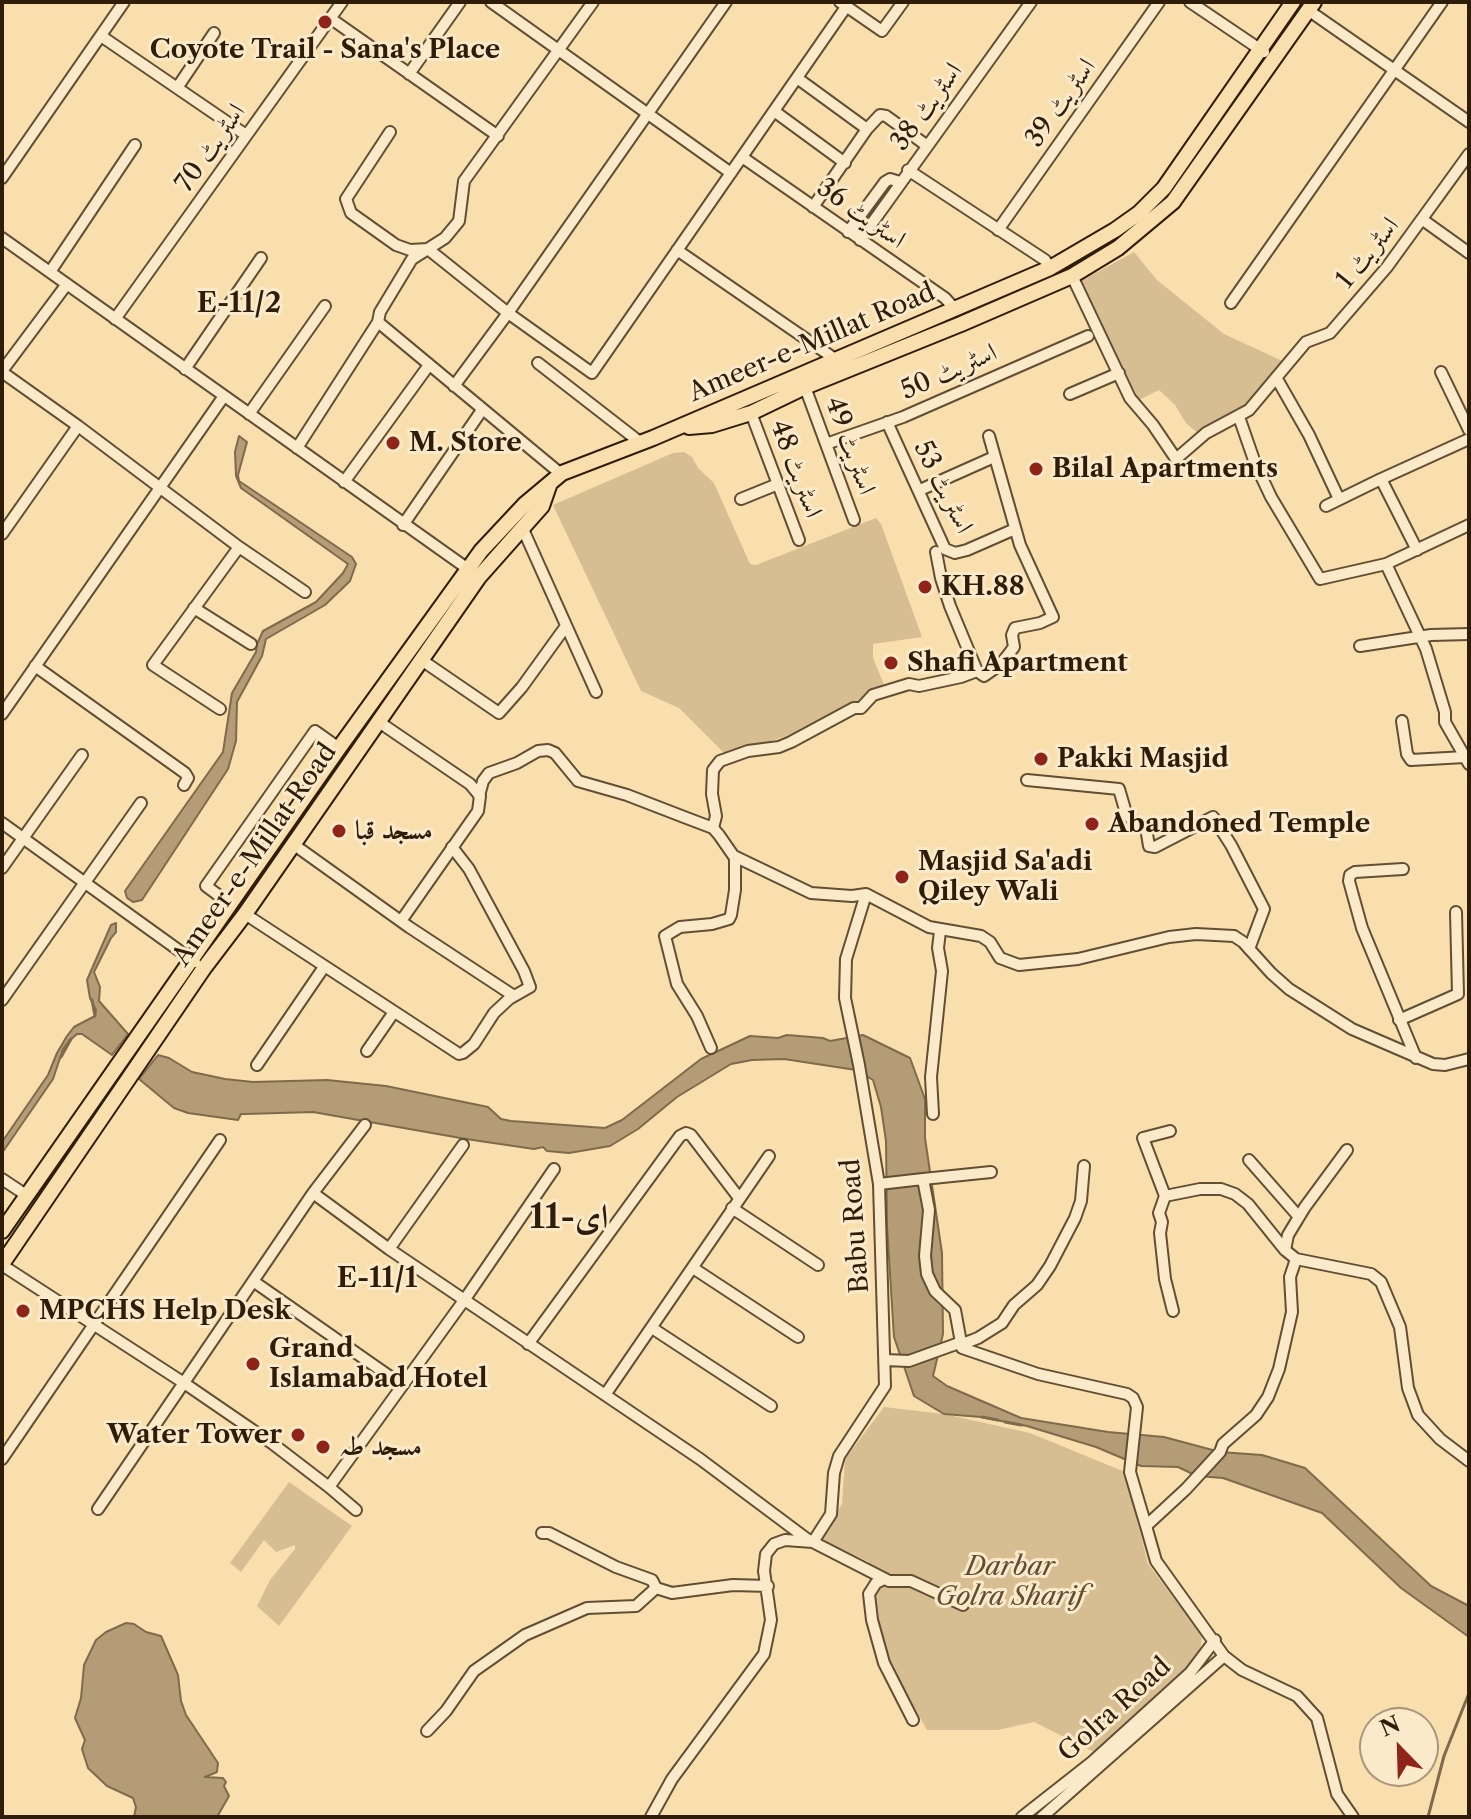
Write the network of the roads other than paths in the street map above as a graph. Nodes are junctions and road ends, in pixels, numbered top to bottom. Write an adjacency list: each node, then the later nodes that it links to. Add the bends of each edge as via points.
1 (124, 2): 17 (street)
2 (342, 2): 15 (street, اسٹریٹ 70)
3 (460, 2): 22 (street)
4 (491, 2): 19 (street)
5 (593, 2): 19 (street)
6 (726, 2): 26 (street)
7 (903, 2): 13 (street, via 882,31)
8 (1031, 2): 33 (street, اسٹریٹ 38)
9 (1159, 2): 43 (street, اسٹریٹ 39)
10 (1190, 2): 18 (street)
11 (1293, 2): 18 (main road, Ameer-e-Millat Road)
12 (1442, 2): 21 (street)
13 (843, 4): 23 (street)
14 (1311, 6): 20 (main road, Ameer-e-Millat Road); 21 (street)
15 (330, 18): 22 (street); 30 (street, اسٹریٹ 70)
16 (214, 33): 24 (street)
17 (101, 36): 24 (street); 39 (street)
18 (1260, 50): 20 (street); 51 (main road, Ameer-e-Millat Road, via 1157,195 1115,230)
19 (558, 52): 26 (street); 31 (street)
20 (1276, 59): 53 (main road, Ameer-e-Millat Road, via 1173,202 1130,239)
21 (1394, 71): 27 (street); 55 (street)
22 (409, 74): 31 (street)
23 (797, 78): 25 (street); 28 (street)
24 (177, 88): 30 (street)
25 (774, 111): 35 (street); 36 (street)
26 (647, 112): 38 (street); 58 (street)
27 (1469, 122)
28 (867, 129): 33 (street, via 875,118 886,116); 36 (street)
29 (390, 132): 47 (street, via 346,199 351,213 396,245)
30 (246, 135): 59 (street, اسٹریٹ 70)
31 (498, 136): 47 (street, via 464,181 459,221)
32 (135, 145): 52 (street)
33 (926, 145): 37 (street, اسٹریٹ 38)
34 (1469, 154): 42 (street, اسٹریٹ 1)
35 (742, 157): 38 (street); 41 (street, اسٹریٹ 36)
36 (845, 163): 41 (street)
37 (908, 170): 40 (street, اسٹریٹ 38); 43 (street)
38 (731, 173): 48 (street)
39 (2, 178)
40 (900, 182): 44 (street, via 885,182); 46 (street, اسٹریٹ 38)
41 (813, 207): 44 (street, اسٹریٹ 36)
42 (1423, 220): 49 (street); 70 (street, اسٹریٹ 1, via 1330,333 1306,342)
43 (998, 230): 51 (street)
44 (848, 232): 46 (street, اسٹریٹ 36)
45 (2, 238): 52 (street)
46 (860, 240): 57 (street, اسٹریٹ 36)
47 (428, 249): 58 (street); 60 (street, via 412,259)
48 (677, 250): 58 (street, via 592,373); 63 (street)
49 (1469, 253)
50 (261, 258): 66 (street)
51 (1050, 268): 57 (main road, Ameer-e-Millat Road)
52 (50, 272): 54 (street)
53 (1072, 276): 61 (main road, Ameer-e-Millat Road); 69 (street)
54 (67, 284): 59 (street); 67 (street)
55 (1231, 303)
56 (325, 306): 77 (street)
57 (954, 308): 61 (main road); 63 (main road, Ameer-e-Millat Road)
58 (508, 313): 71 (street)
59 (115, 319): 66 (street)
60 (378, 322): 65 (street); 87 (street)
61 (961, 324): 72 (main road, Ameer-e-Millat Road)
62 (1088, 336): 79 (street, اسٹریٹ 50)
63 (835, 359): 81 (main road, Ameer-e-Millat Road)
64 (538, 363): 85 (street)
65 (429, 365): 71 (street); 91 (street)
66 (185, 369): 74 (street)
67 (2, 372): 80 (street)
68 (1441, 372): 82 (street)
69 (1119, 373): 73 (street); 78 (street, اسٹریٹ 1, via 1130,398 1176,459 1206,433)
70 (1277, 379): 78 (street, اسٹریٹ 1); 96 (street)
71 (454, 386): 75 (street)
72 (805, 387): 76 (main road, Ameer-e-Millat Road); 86 (street, اسٹریٹ 49)
73 (1070, 394)
74 (224, 396): 77 (street); 93 (street)
75 (482, 410): 89 (street); 99 (street)
76 (751, 413): 81 (main road, Ameer-e-Millat Road, via 712,425); 92 (street, اسٹریٹ 48)
77 (249, 414): 87 (street)
78 (1239, 417): 108 (street, via 1271,497 1320,579)
79 (887, 422): 86 (street, اسٹریٹ 50); 94 (street, اسٹریٹ 53)
80 (78, 426): 93 (street); 103 (street)
81 (678, 427): 85 (main road)
82 (1469, 430)
83 (989, 436): 88 (street)
84 (1469, 439): 90 (street)
85 (641, 443): 89 (main road)
86 (826, 444): 98 (street, اسٹریٹ 49)
87 (297, 448): 91 (street)
88 (994, 457): 94 (street); 102 (street)
89 (557, 476): 101 (main road, Ameer-e-Millat Road, via 542,506); 109 (main road, via 504,524)
90 (1381, 479): 96 (street); 106 (street)
91 (344, 482): 99 (street)
92 (778, 484): 95 (street); 104 (street, اسٹریٹ 48)
93 (160, 486): 105 (street); 118 (street)
94 (920, 490): 102 (street, اسٹریٹ 53, via 949,552 967,550)
95 (741, 499)
96 (1339, 499): 97 (street)
97 (1326, 506)
98 (854, 520)
99 (403, 525): 109 (street)
100 (1469, 525): 106 (street)
101 (522, 527): 109 (main road, Ameer-e-Millat Road); 112 (street)
102 (1015, 529): 119 (street, via 1054,615 1015,628 1014,647 1005,660 984,676)
103 (2, 534)
104 (799, 540)
105 (239, 547): 110 (street); 111 (street)
106 (1417, 550): 108 (street)
107 (936, 552): 119 (street, via 945,592)
108 (1386, 564): 114 (street)
109 (474, 573): 117 (main road, Ameer-e-Millat Road); 125 (main road, Ameer-e-Millat Road)
110 (305, 592)
111 (194, 608): 115 (street); 121 (street, via 153,665)
112 (566, 626): 117 (street, via 499,713); 120 (street)
113 (1469, 634): 114 (street)
114 (1420, 636): 116 (street); 128 (street, via 1445,722)
115 (251, 644)
116 (1360, 646)
117 (423, 661): 124 (main road, Ameer-e-Millat Road)
118 (35, 666): 122 (street); 130 (street, via 185,773)
119 (977, 671): 134 (street, via 873,695 861,708 791,742 720,761 713,770)
120 (596, 692)
121 (220, 709)
122 (2, 714)
123 (1402, 721): 128 (street, via 1411,760)
124 (379, 722): 127 (main road, Ameer-e-Millat Road); 131 (street, via 470,784)
125 (339, 748): 127 (main road); 143 (main road, Ameer-e-Millat Road); 143 (street, via 315,731 206,886)
126 (82, 755): 135 (street)
127 (353, 758): 136 (main road, Ameer-e-Millat Road)
128 (1467, 760)
129 (1027, 780): 148 (street, via 1119,789 1126,813 1146,828 1149,846 1213,817 1264,909)
130 (184, 785)
131 (479, 796): 134 (street, via 489,773 548,750 584,784); 137 (street, via 478,811)
132 (141, 803): 141 (street)
133 (2, 823): 135 (street)
134 (713, 828): 138 (street)
135 (23, 838): 139 (street); 141 (street)
136 (293, 844): 145 (main road, Ameer-e-Millat Road); 146 (street)
137 (452, 847): 146 (street); 152 (street, via 524,971 530,987)
138 (734, 856): 142 (street, via 811,893); 156 (street, via 729,919 680,927 665,936 677,984)
139 (2, 868)
140 (1403, 869): 155 (street, via 1355,872 1349,881)
141 (84, 882): 149 (street); 153 (street)
142 (866, 894): 147 (street); 174 (street, Babu Road, via 846,959 845,998)
143 (229, 903): 149 (main road, Ameer-e-Millat Road)
144 (1456, 912): 155 (street, via 1458,994)
145 (245, 914): 150 (street); 151 (main road, Ameer-e-Millat Road)
146 (401, 921): 152 (street)
147 (940, 931): 148 (street, via 981,936 1000,958 1019,965 1196,934 1234,936); 161 (street)
148 (1249, 949): 158 (street, via 1314,1006)
149 (190, 959): 151 (street); 176 (main road, Ameer-e-Millat Road)
150 (324, 967): 154 (street); 160 (street)
151 (204, 968): 185 (main road, Ameer-e-Millat Road)
152 (514, 996): 154 (street, via 494,1013 474,1044 459,1054)
153 (2, 1000)
154 (394, 1012): 157 (street)
155 (1399, 1020): 158 (street)
156 (711, 1048)
157 (367, 1051)
158 (1416, 1058): 159 (street, via 1445,1065)
159 (1469, 1059)
160 (257, 1065)
161 (933, 1114)
162 (365, 1125): 175 (street)
163 (1170, 1131): 177 (street, via 1143,1138)
164 (220, 1140): 191 (street)
165 (463, 1145): 182 (street)
166 (1347, 1150): 180 (street)
167 (769, 1156): 178 (street)
168 (1249, 1160): 180 (street)
169 (1084, 1166): 195 (street, via 1075,1218 1037,1285 1002,1323)
170 (554, 1169): 189 (street)
171 (991, 1172): 173 (street)
172 (2, 1179): 176 (street)
173 (919, 1180): 174 (street); 195 (street, via 929,1210 927,1274 935,1291 955,1310)
174 (879, 1184): 196 (street, Babu Road)
175 (313, 1193): 182 (street); 188 (street)
176 (26, 1195): 181 (main road, Ameer-e-Millat Road)
177 (1165, 1196): 183 (street, via 1200,1189 1235,1194); 190 (street, via 1160,1233)
178 (739, 1198): 179 (street); 194 (street, via 691,1135 680,1136)
179 (732, 1208): 186 (street); 187 (street)
180 (1299, 1217): 183 (street)
181 (2, 1231)
182 (389, 1249): 189 (street)
183 (1285, 1250): 184 (street)
184 (1296, 1259): 202 (street, via 1371,1274 1381,1282 1400,1327 1408,1388 1418,1415); 206 (street, via 1276,1380 1260,1409)
185 (2, 1265): 191 (street)
186 (818, 1265)
187 (693, 1268): 192 (street); 193 (street)
188 (253, 1281): 197 (street); 198 (street)
189 (465, 1299): 194 (street); 198 (street)
190 (1173, 1311)
191 (94, 1325): 197 (street); 201 (street)
192 (652, 1328): 199 (street); 200 (street)
193 (798, 1337)
194 (528, 1344): 199 (street)
195 (959, 1344): 196 (street, via 909,1361); 206 (street, via 968,1352 1049,1377 1131,1395 1137,1407 1130,1472)
196 (885, 1360): 208 (street, Babu Road, via 885,1386 839,1456 831,1514)
197 (184, 1383): 203 (street); 204 (street)
198 (402, 1385): 203 (street)
199 (605, 1395): 208 (street)
200 (771, 1406)
201 (2, 1459)
202 (1469, 1461)
203 (329, 1487): 205 (street)
204 (98, 1509)
205 (356, 1510)
206 (1146, 1526): 213 (street, via 1156,1561)
207 (542, 1533): 211 (street, via 652,1580)
208 (813, 1542): 209 (street); 210 (street, via 774,1544 766,1554)
209 (884, 1579): 212 (street, via 911,1581); 215 (street, via 869,1594 872,1620 884,1663)
210 (768, 1586): 211 (street, via 672,1593); 217 (street, via 771,1620 764,1654 672,1779)
211 (656, 1588): 216 (street, via 636,1606 587,1608 525,1635 474,1671)
212 (963, 1605)
213 (1215, 1640): 214 (street); 218 (street, Golra Road, via 1190,1673)
214 (1224, 1656): 219 (street, Golra Road); 220 (street, via 1309,1707 1323,1734 1337,1794)
215 (913, 1720)
216 (427, 1731)
217 (651, 1817)
218 (1022, 1817)
219 (1042, 1817)
220 (1353, 1817)

